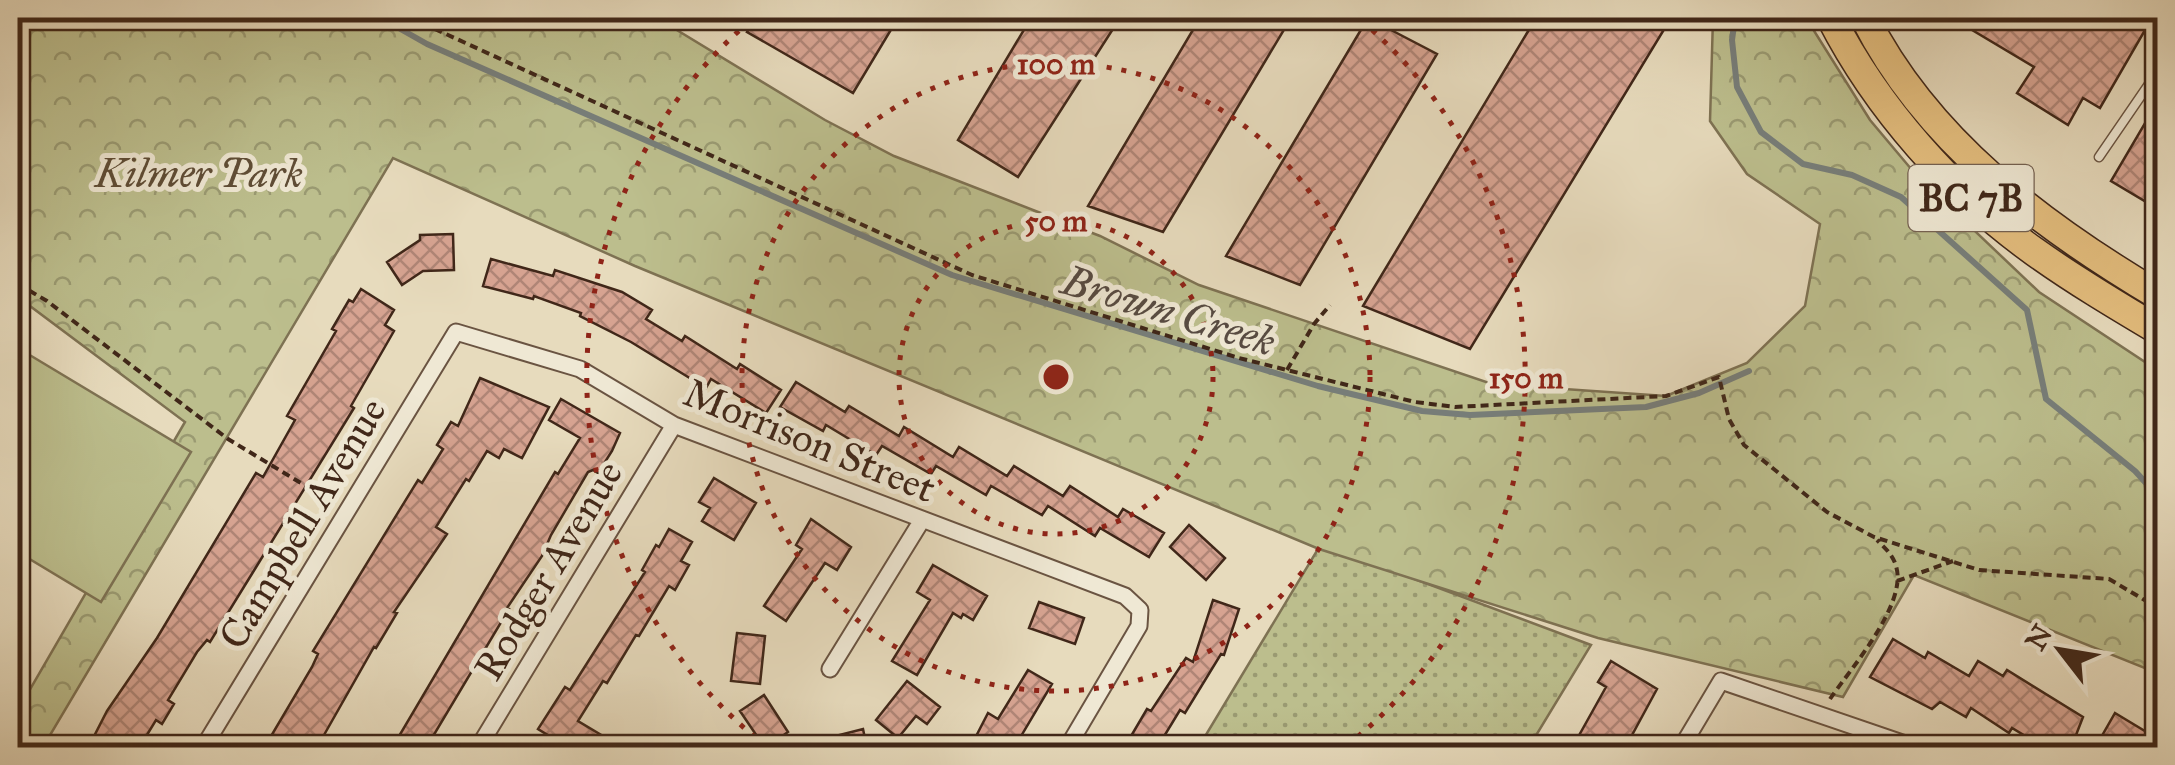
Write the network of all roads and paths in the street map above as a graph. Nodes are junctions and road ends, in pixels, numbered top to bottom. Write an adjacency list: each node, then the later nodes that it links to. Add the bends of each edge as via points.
1 (410, 18): 11 (path, via 972,274)
2 (1831, 18): 9 (highway, BC 7B, via 1899,120 1968,196 2032,250)
3 (1864, 18): 7 (highway, BC 7B, via 1926,107 1993,179 2054,229)
4 (2158, 71): 5 (lane)
5 (2099, 157)
6 (18, 284): 13 (path, via 228,439)
7 (2158, 295)
8 (1330, 306): 11 (path)
9 (2158, 330)
10 (456, 332): 12 (street, Morrison Street, via 580,368); 13 (street, Campbell Avenue)
11 (1287, 370): 15 (path, via 1455,407 1666,396 1719,377 1728,420 1744,445 1826,512)
12 (674, 426): 14 (street, Morrison Street); 22 (street, Rodger Avenue)
13 (347, 512): 21 (street, Campbell Avenue)
14 (922, 520): 19 (street); 23 (street, Morrison Street, via 1119,592 1140,610 1136,632)
15 (1874, 537): 16 (path); 17 (path, via 1892,556)
16 (1954, 561): 17 (path); 18 (path, via 1979,570 2109,579)
17 (1896, 581): 20 (path, via 1894,602)
18 (2158, 608)
19 (830, 669)
20 (1820, 714): 24 (street, via 1721,681); 25 (street)
21 (203, 748)
22 (478, 748)
23 (1068, 748)
24 (1681, 748)
25 (1917, 748)

